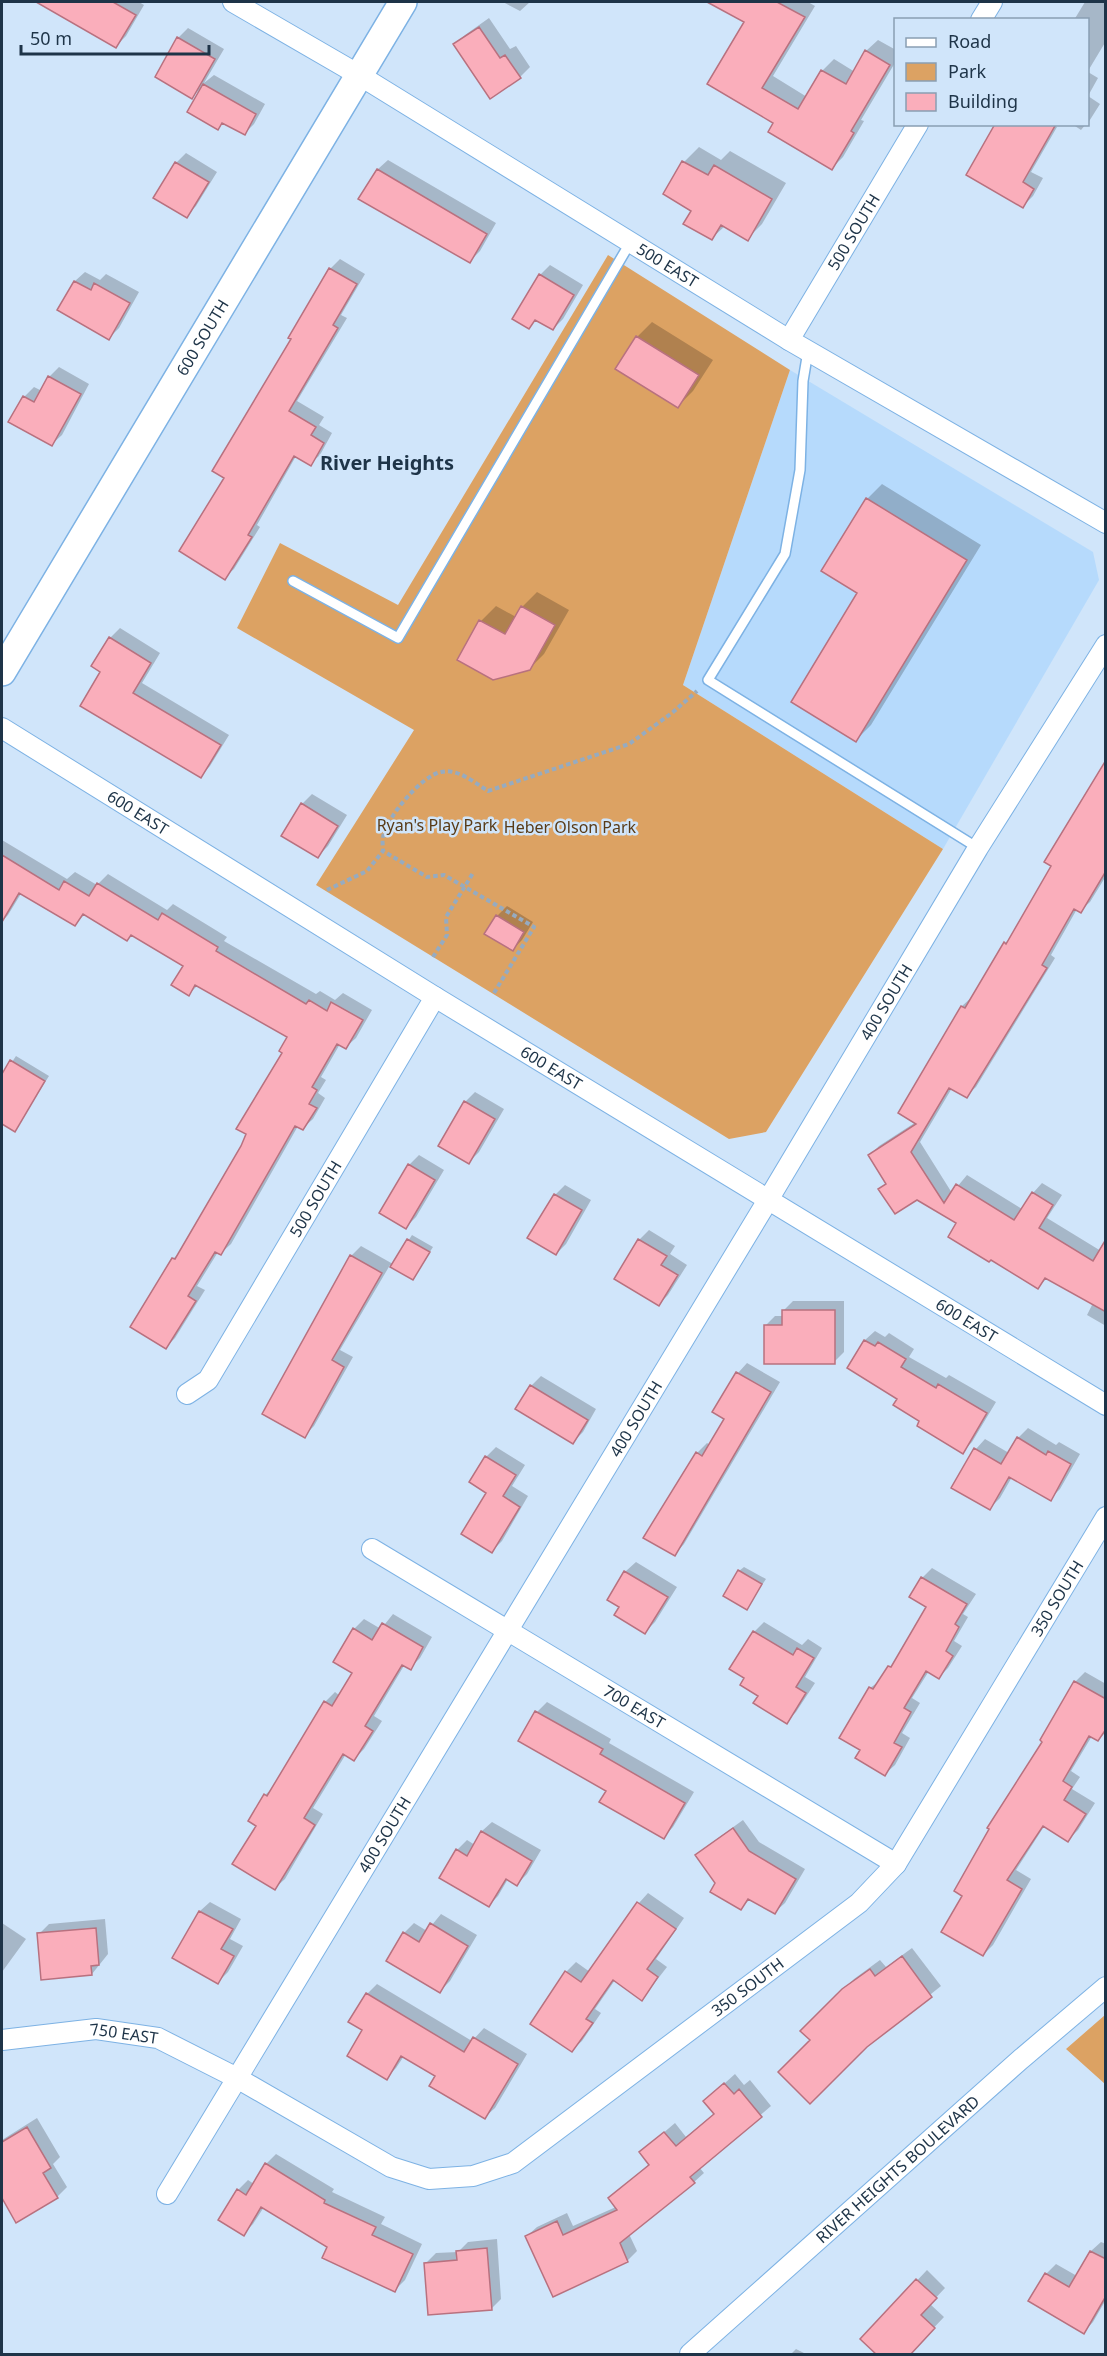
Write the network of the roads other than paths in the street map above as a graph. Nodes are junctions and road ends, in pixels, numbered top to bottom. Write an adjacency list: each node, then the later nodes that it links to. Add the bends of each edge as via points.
1 (233, 2): 5 (street, 500 EAST)
2 (403, 2): 5 (street, 600 SOUTH)
3 (992, 2): 4 (street)
4 (982, 18)
5 (359, 75): 7 (street, 500 EAST); 13 (street, 600 SOUTH)
6 (917, 126): 8 (street, 500 SOUTH)
7 (630, 243): 8 (street, 500 EAST); 11 (lane, via 399,638)
8 (789, 340): 9 (street, 500 EAST)
9 (808, 351): 10 (street, 500 EAST); 15 (lane, via 800,470 785,554 708,680)
10 (1106, 524)
11 (293, 581)
12 (1106, 645): 15 (street, 400 SOUTH)
13 (2, 672)
14 (2, 728): 16 (street, 600 EAST)
15 (978, 849): 17 (street, 400 SOUTH)
16 (435, 997): 17 (street, 600 EAST); 18 (street, 500 SOUTH, via 208,1380)
17 (768, 1200): 19 (street, 600 EAST); 22 (street, 400 SOUTH)
18 (187, 1394)
19 (1106, 1404)
20 (1106, 1517): 23 (street, 350 SOUTH)
21 (372, 1549): 22 (street, 700 EAST)
22 (508, 1630): 23 (street, 700 EAST); 26 (street, 400 SOUTH)
23 (896, 1864): 26 (street, 350 SOUTH, via 859,1902 513,2163 473,2176 429,2178 391,2167)
24 (1106, 1987): 28 (street, RIVER HEIGHTS BOULEVARD)
25 (2, 2040): 26 (street, 750 EAST, via 96,2029 158,2038)
26 (237, 2078): 27 (street, 400 SOUTH)
27 (167, 2194)
28 (690, 2355)

